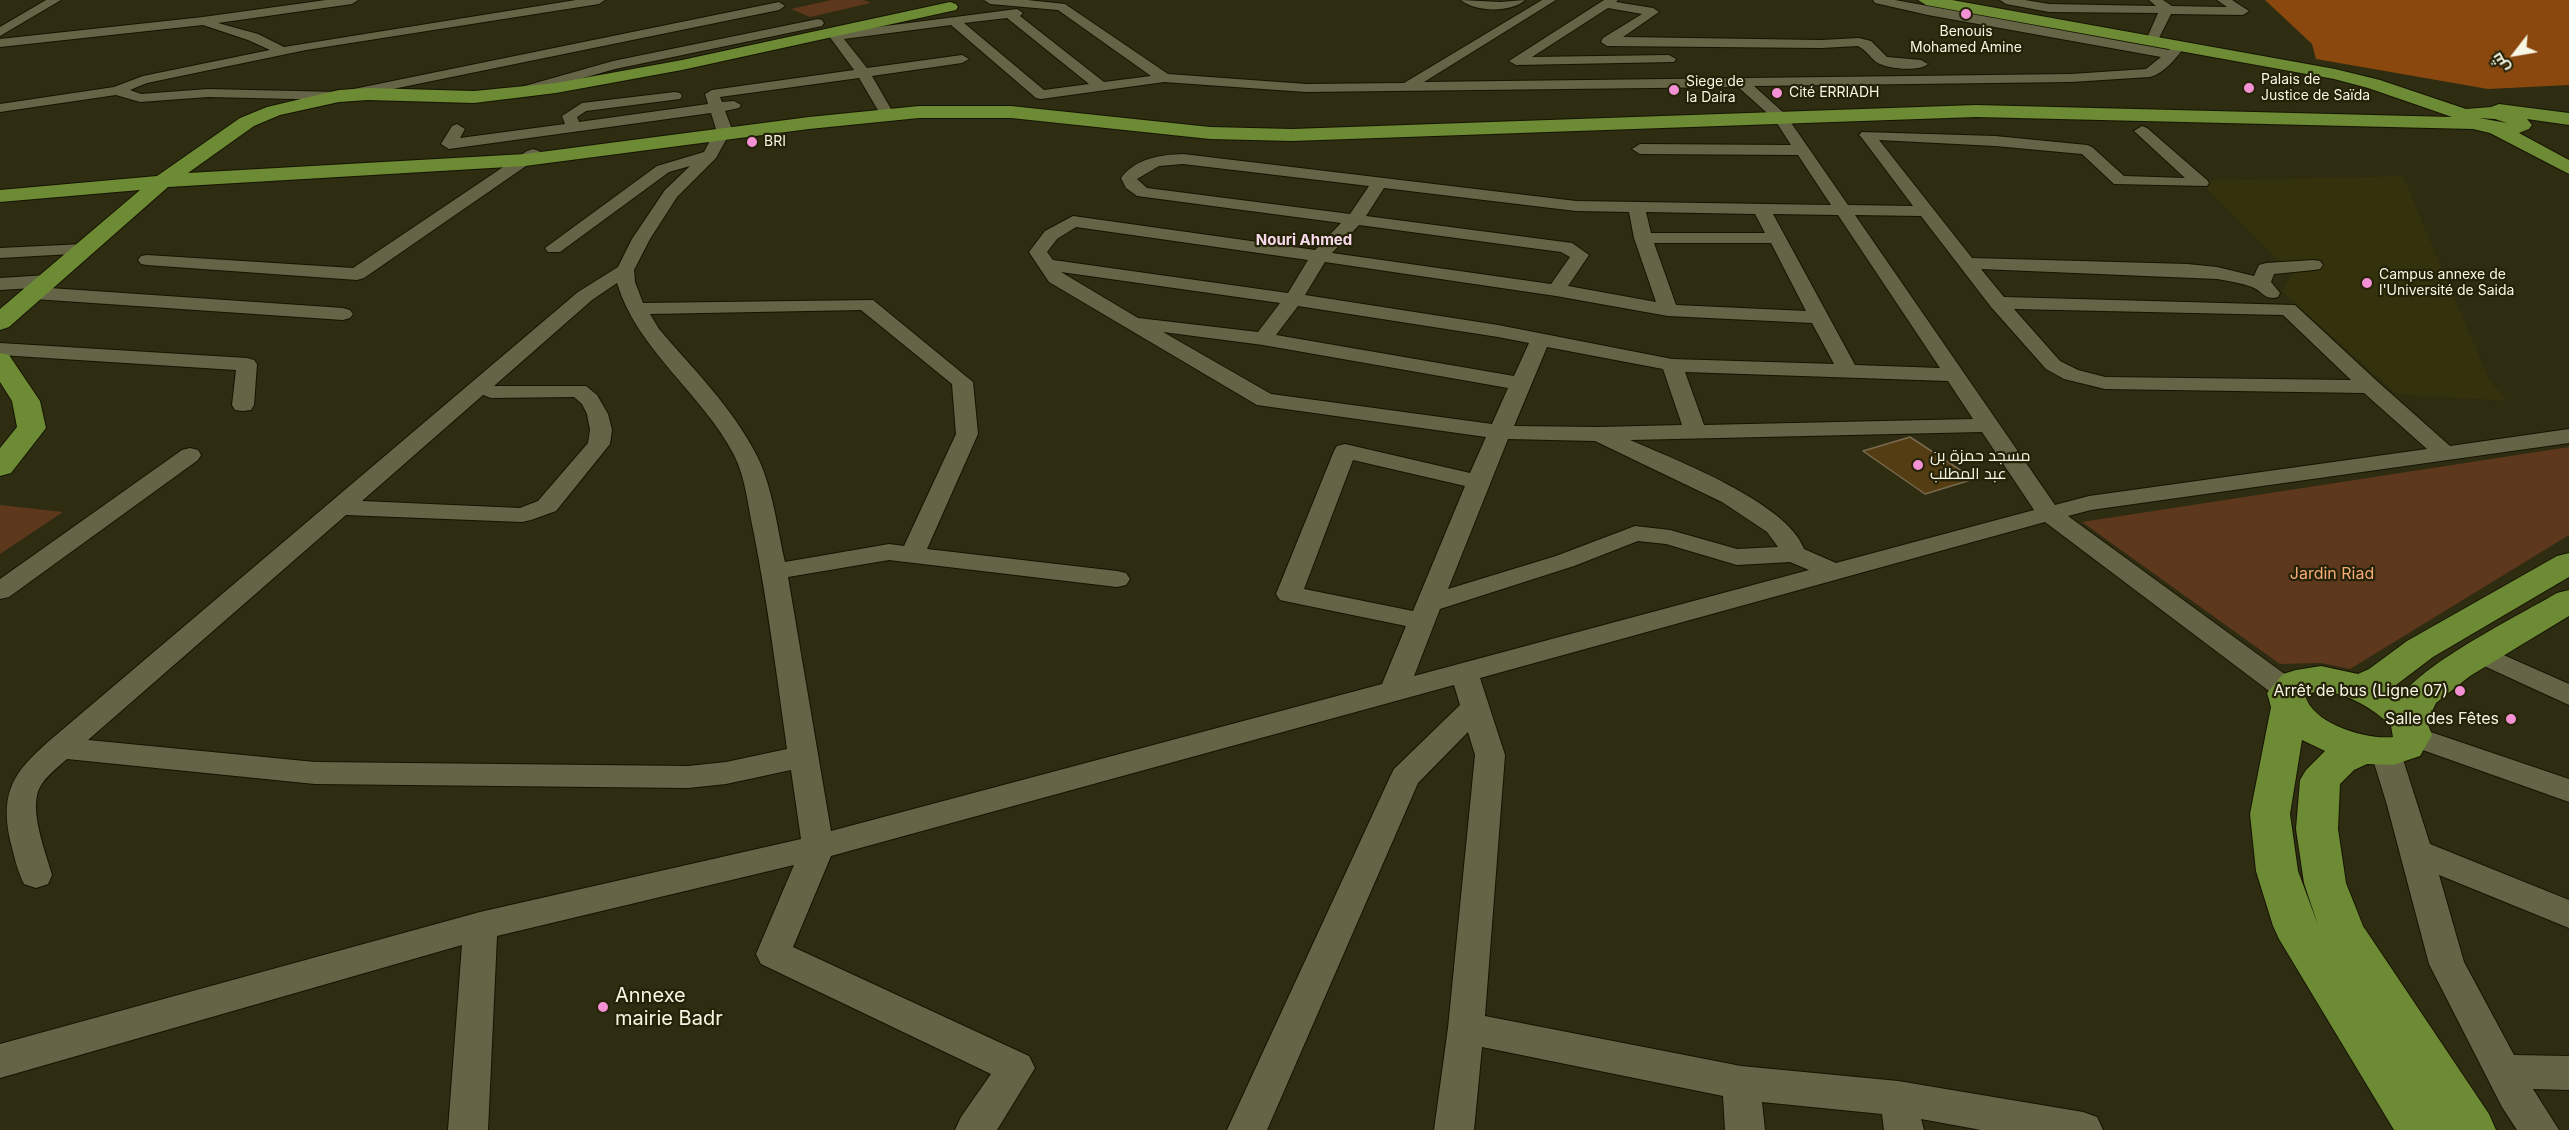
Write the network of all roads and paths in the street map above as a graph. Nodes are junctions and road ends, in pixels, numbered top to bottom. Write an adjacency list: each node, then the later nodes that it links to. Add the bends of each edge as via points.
1 (42, 0): 27 (street)
2 (55, 0): 30 (street)
3 (352, 0): 25 (street)
4 (599, 0): 39 (street)
5 (1467, 0): 6 (street, via 1501,6)
6 (1519, 0)
7 (1550, 0): 29 (street)
8 (1879, 0): 17 (street)
9 (2006, 0): 22 (street)
10 (2095, 0): 20 (street)
11 (2155, 0): 21 (street)
12 (2223, 0): 21 (street, via 2243,11)
13 (920, 1): 23 (main road, via 929,7); 26 (main road)
14 (986, 2): 19 (street)
15 (1609, 2): 24 (street); 33 (street)
16 (1665, 2): 24 (street)
17 (1936, 4): 22 (main road); 38 (main road)
18 (779, 6): 37 (street)
19 (1013, 8): 23 (street); 49 (street, via 1061,7); 55 (street)
20 (2107, 8): 21 (street); 22 (street)
21 (2167, 8): 32 (street)
22 (2043, 9): 32 (main road)
23 (955, 10): 26 (main road); 28 (street); 55 (street, via 1041,95)
24 (1653, 12): 34 (street)
25 (203, 21): 35 (street); 39 (street)
26 (876, 21): 28 (main road)
27 (0, 24)
28 (829, 30): 45 (street); 48 (street); 60 (main road, via 607,80)
29 (1501, 30): 33 (street); 56 (street)
30 (0, 32)
31 (562, 38): 37 (street)
32 (2153, 38): 67 (main road, via 2335,71)
33 (1550, 39): 47 (street)
34 (1608, 41): 36 (street); 43 (street)
35 (0, 43)
36 (1821, 44): 40 (street, via 1834,57); 50 (street, via 1866,44 1882,60 1924,65)
37 (578, 48): 45 (street); 62 (street)
38 (2175, 50): 50 (street, via 2150,74); 58 (main road, via 2335,74)
39 (283, 51): 57 (street, via 144,80)
40 (1799, 58)
41 (962, 59): 48 (street)
42 (1680, 59): 44 (street)
43 (1583, 60): 44 (street); 47 (street)
44 (1620, 60): 53 (street)
45 (613, 65): 60 (street)
46 (1843, 65): 51 (street)
47 (1507, 68): 54 (street)
48 (864, 74): 63 (street, via 762,82); 65 (street)
49 (1164, 78): 55 (street); 56 (street, via 1306,88)
50 (1943, 79): 51 (street)
51 (1860, 80): 52 (street)
52 (1740, 81): 53 (street); 66 (street)
53 (1637, 82): 54 (street)
54 (1481, 86): 56 (street)
55 (1101, 87)
56 (1405, 88)
57 (117, 91): 59 (street, via 140,98); 64 (street)
58 (2399, 93): 67 (main road); 68 (main road, via 2415,102 2419,110)
59 (271, 94): 62 (street); 69 (street, via 278,102)
60 (512, 94): 62 (main road)
61 (818, 94): 63 (street)
62 (339, 96): 69 (main road, via 274,111)
63 (704, 98): 72 (street); 72 (street, via 582,107 569,116); 75 (street)
64 (0, 108)
65 (884, 109): 66 (main road, via 1003,106 1267,130); 75 (main road)
66 (1776, 114): 67 (main road, via 1998,111); 68 (main road, via 1880,107 2016,107); 75 (main road, via 1292,135 1210,133 1011,112 953,111); 78 (street)
67 (2467, 114): 68 (main road); 70 (main road); 71 (main road)
68 (2392, 116)
69 (247, 122): 83 (main road)
70 (2567, 122): 71 (main road); 76 (main road, via 2545,130)
71 (2511, 125): 76 (main road); 82 (main road)
72 (574, 128): 73 (street, via 449,144)
73 (457, 129)
74 (2142, 131): 89 (street, via 2201,183 2120,181 2087,150 1867,135)
75 (722, 132): 79 (street); 81 (main road)
76 (2543, 142): 80 (main road)
77 (1640, 149): 78 (street)
78 (1803, 150): 88 (street)
79 (710, 155): 93 (street, via 663,169); 101 (street, via 671,194)
80 (2569, 156)
81 (529, 157): 83 (main road); 97 (street, via 357,274)
82 (2569, 168)
83 (166, 179): 85 (main road); 94 (main road)
84 (1380, 182): 86 (street, via 1576,206); 90 (street); 90 (street, via 1183,159 1162,159 1140,166 1129,178 1132,186 1143,192)
85 (0, 194)
86 (1636, 207): 87 (street); 91 (street)
87 (1761, 208): 88 (street); 92 (street)
88 (1843, 209): 89 (street); 121 (street)
89 (1927, 211): 98 (street)
90 (1355, 219): 96 (street); 105 (street, via 1577,251 1578,261)
91 (1643, 238): 92 (street); 110 (street)
92 (1777, 238): 112 (street)
93 (554, 248)
94 (84, 249): 95 (street); 104 (main road)
95 (0, 254)
96 (1320, 255): 99 (street, via 1073,221 1051,235 1038,252); 105 (street); 106 (street)
97 (147, 260)
98 (1967, 263): 102 (street, via 2187,270); 107 (street)
99 (1048, 265): 106 (street); 113 (street, via 1056,278)
100 (2314, 265): 102 (street, via 2266,269)
101 (625, 270): 108 (street, via 628,292); 135 (street, via 585,296)
102 (2261, 283): 109 (street)
103 (0, 284): 104 (street)
104 (41, 287): 111 (street); 114 (main road)
105 (1556, 290): 110 (street)
106 (1293, 299): 115 (street); 116 (street)
107 (1998, 303): 109 (street); 123 (street, via 2053,365 2071,375 2105,383)
108 (636, 309): 138 (street, via 866,304 962,382 967,434); 141 (street, via 657,342 723,418 746,456)
109 (2288, 309): 123 (street)
110 (1668, 310): 112 (street)
111 (343, 314)
112 (1819, 317): 120 (street)
113 (1128, 321): 115 (street); 128 (street, via 1265,400)
114 (0, 322)
115 (1263, 339): 122 (street)
116 (1539, 340): 119 (street); 122 (street)
117 (0, 349): 125 (street, via 247,364)
118 (0, 361): 133 (main road, via 26,401 32,428)
119 (1672, 364): 120 (street); 127 (street)
120 (1849, 373): 121 (street)
121 (1955, 375): 126 (street)
122 (1522, 384): 128 (street)
123 (2370, 387): 131 (street)
124 (491, 392): 135 (street, via 578,391 586,395 601,422 599,444 547,506 522,515)
125 (243, 405)
126 (1989, 425): 127 (street); 136 (street)
127 (1695, 430): 129 (street)
128 (1499, 432): 129 (street); 134 (street)
129 (1598, 434): 137 (street, via 1714,488 1760,515 1787,539)
130 (2569, 436): 131 (street)
131 (2445, 452): 136 (street, via 2089,503)
132 (190, 455): 143 (street)
133 (0, 467)
134 (1478, 482): 145 (street); 145 (street, via 1345,451 1289,594)
135 (340, 507): 154 (street)
136 (2048, 513): 140 (street); 151 (street)
137 (1793, 554): 140 (street); 145 (street, via 1737,556 1670,537 1635,533)
138 (912, 555): 141 (street, via 889,552); 142 (street)
139 (2569, 563): 148 (main road, via 2420,649 2382,678)
140 (1833, 571): 147 (street)
141 (774, 572): 155 (street)
142 (1117, 579)
143 (0, 591)
144 (2569, 601): 146 (main road)
145 (1425, 613): 149 (street)
146 (2481, 654): 150 (street); 153 (main road, via 2421,696)
147 (1464, 671): 149 (street); 152 (street)
148 (2359, 687): 151 (main road, via 2306,679 2294,683); 153 (main road, via 2388,702)
149 (1394, 690): 157 (street)
150 (2569, 695)
151 (2288, 698): 153 (main road, via 2297,718 2326,738); 174 (main road, via 2270,814 2277,871 2295,926)
152 (1476, 708): 162 (street, via 1490,755); 170 (street, via 1405,777)
153 (2392, 740): 156 (street); 158 (street); 175 (main road, via 2340,760 2320,780 2317,829 2325,883 2343,933)
154 (60, 748): 155 (street, via 284,771 374,775 688,777); 159 (street, via 28,781 21,801)
155 (803, 757): 157 (street)
156 (2569, 791)
157 (818, 847): 161 (street); 169 (street, via 773,954 1016,1068)
158 (2414, 851): 160 (street); 164 (street, via 2447,964)
159 (36, 875)
160 (2569, 914)
161 (480, 926): 163 (street); 168 (street)
162 (1466, 1028): 166 (street); 171 (street)
163 (0, 1061)
164 (2503, 1071): 165 (street); 176 (street)
165 (2569, 1073)
166 (1741, 1083): 167 (street); 172 (street)
167 (1901, 1114): 173 (street)
168 (468, 1130)
169 (975, 1130)
170 (1247, 1130)
171 (1454, 1130)
172 (1744, 1130)
173 (2083, 1130)
174 (2421, 1130)
175 (2471, 1130)
176 (2540, 1130)

